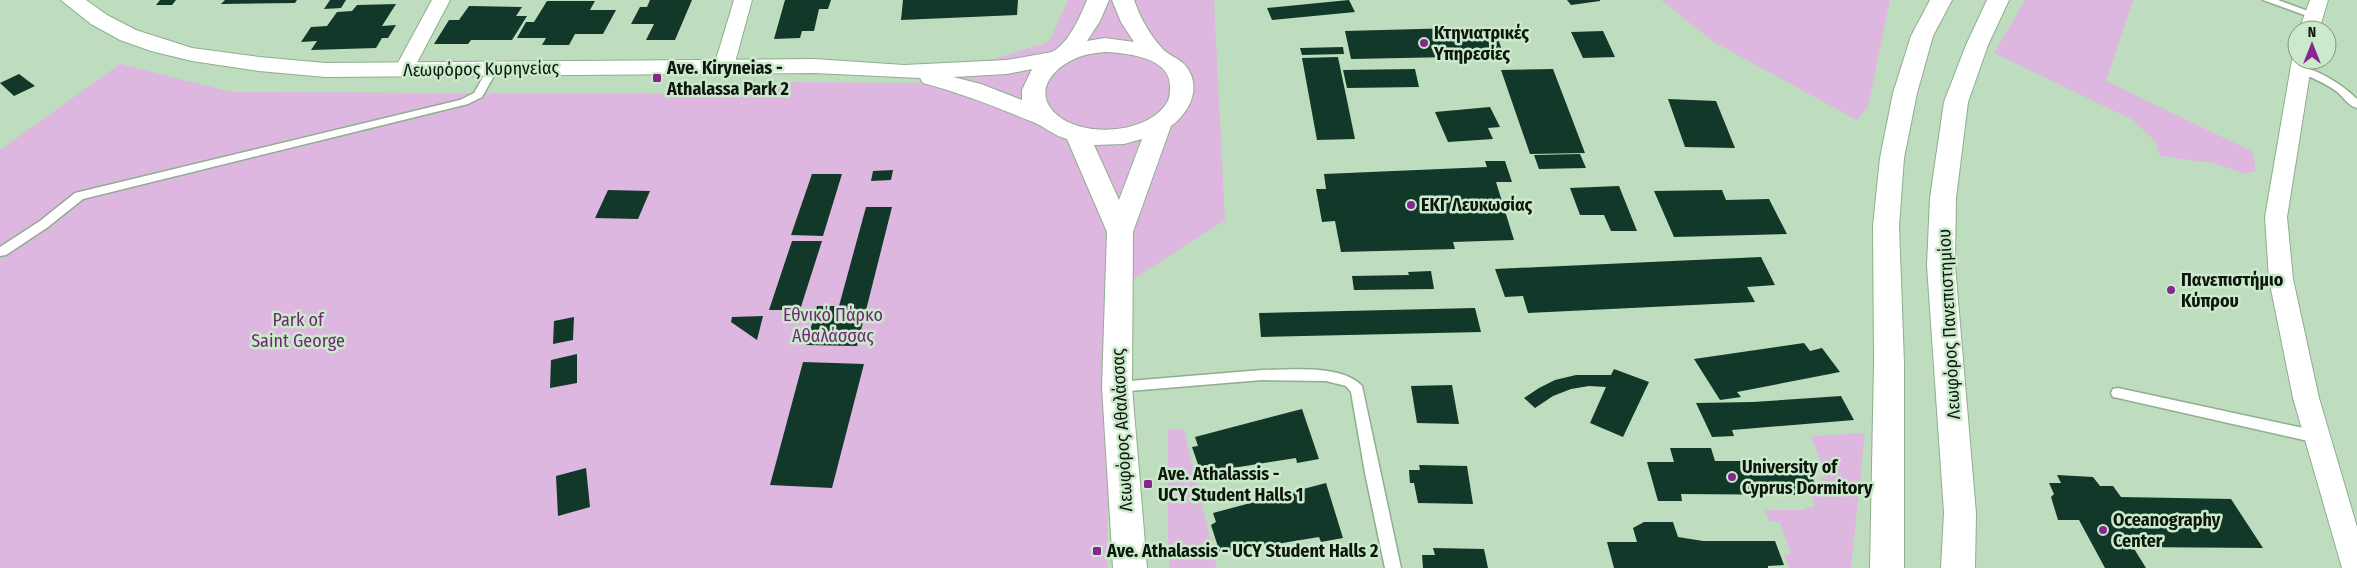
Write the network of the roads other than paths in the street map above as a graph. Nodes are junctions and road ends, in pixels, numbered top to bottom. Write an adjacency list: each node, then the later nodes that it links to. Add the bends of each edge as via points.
1 (72, 0): 15 (main road, Λεωφόρος Κυρηνείας, via 88,14 128,37 196,55 257,65 325,70)
2 (442, 0): 15 (street)
3 (743, 0): 13 (street)
4 (1098, 0): 12 (main road, via 1089,21)
5 (1123, 0): 11 (main road, via 1140,36)
6 (1941, 0): 30 (main road, via 1922,36 1905,94 1892,158 1886,226 1889,364)
7 (1998, 0): 31 (main road, Λεωφόρος Πανεπιστημίου, via 1956,102 1943,198 1941,265 1960,514)
8 (2268, 0): 10 (lane)
9 (2281, 0): 10 (lane)
10 (2314, 14)
11 (1154, 54): 12 (main road, via 1131,47 1105,45); 21 (main road, via 1176,70 1183,92 1172,114)
12 (1062, 56): 18 (main road, Λεωφόρος Κυρηνείας, via 1007,67); 20 (main road, via 1036,79 1032,92)
13 (724, 66): 14 (main road, Λεωφόρος Κυρηνείας); 18 (main road, Λεωφόρος Κυρηνείας, via 814,66)
14 (494, 67): 15 (main road, Λεωφόρος Κυρηνείας); 24 (lane, via 478,95 464,102 79,196)
15 (404, 70)
16 (2300, 70): 27 (street, via 2276,217 2281,279)
17 (2309, 70): 19 (lane, via 2340,89)
18 (904, 72): 20 (main road, Λεωφόρος Κυρηνείας, via 973,89)
19 (2357, 105)
20 (1043, 117): 22 (main road)
21 (1160, 123): 22 (main road, via 1121,136); 23 (main road, Λεωφόρος Αθαλάσσας)
22 (1077, 134): 23 (main road, Λεωφόρος Αθαλάσσας)
23 (1120, 232): 25 (main road, Λεωφόρος Αθαλάσσας)
24 (2, 252)
25 (1117, 387): 28 (main road, Λεωφόρος Αθαλάσσας); 29 (lane, via 1262,375 1326,376 1350,382 1357,390)
26 (2118, 393): 27 (lane)
27 (2317, 437): 32 (street)
28 (1130, 568)
29 (1393, 568)
30 (1887, 568)
31 (1958, 568)
32 (2356, 568)

